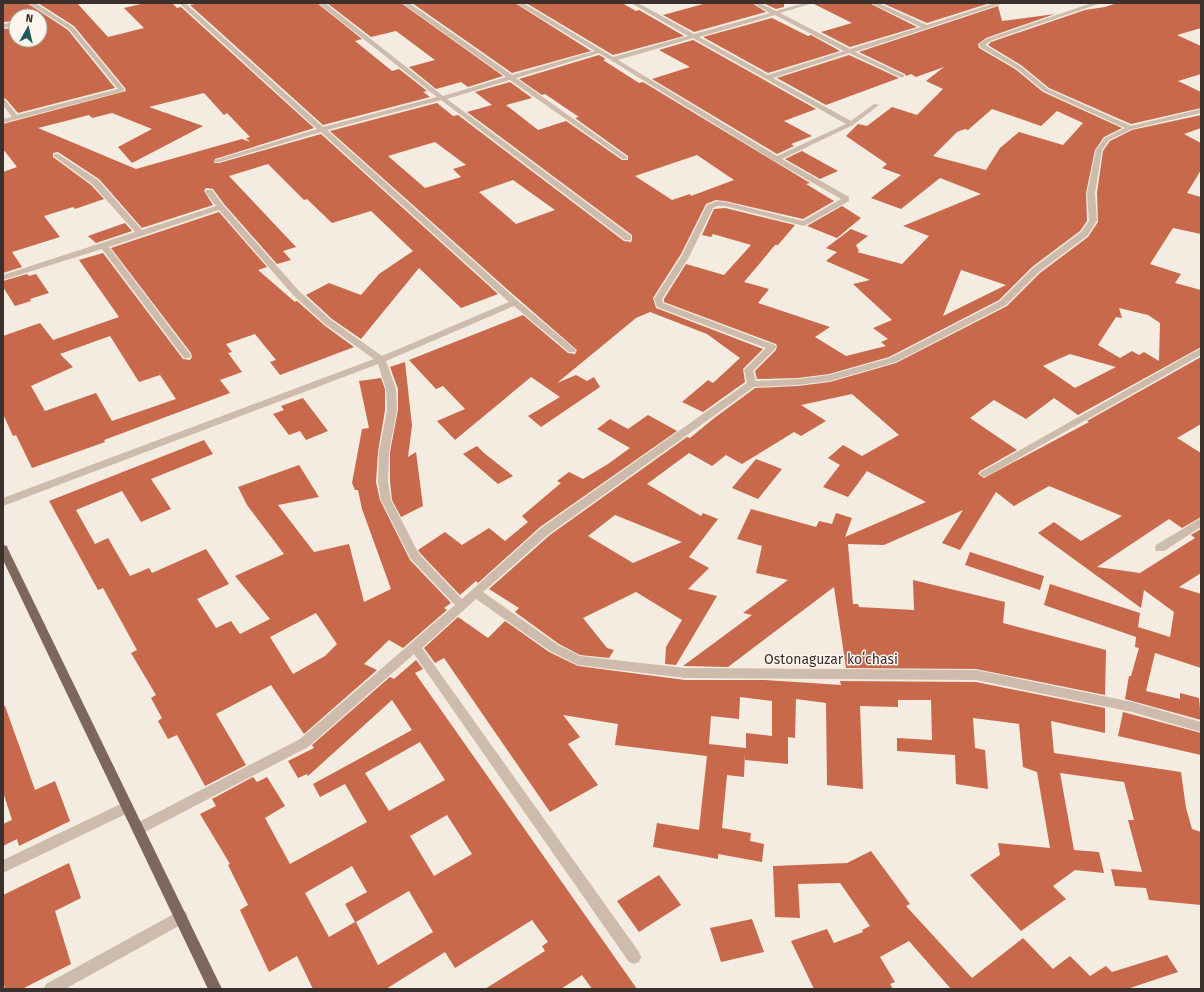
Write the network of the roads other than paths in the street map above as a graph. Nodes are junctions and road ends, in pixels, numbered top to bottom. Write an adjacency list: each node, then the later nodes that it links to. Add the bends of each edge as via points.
1 (31, 3): 27 (street, via 49,18 71,28 122,90)
2 (182, 3): 31 (street)
3 (321, 3): 23 (street)
4 (405, 3): 21 (street)
5 (519, 3): 17 (street)
6 (634, 3): 16 (street)
7 (756, 3): 14 (street)
8 (810, 3): 14 (street)
9 (873, 3): 15 (street)
10 (974, 3): 13 (street)
11 (1001, 3): 13 (street)
12 (1098, 3): 30 (street, via 988,40 982,46 1018,67 1046,90)
13 (986, 8): 15 (street)
14 (776, 13): 16 (street); 18 (street)
15 (927, 28): 18 (street)
16 (695, 36): 19 (street); 22 (street)
17 (601, 51): 19 (street); 21 (street)
18 (849, 51): 20 (street); 22 (street)
19 (613, 59): 34 (street)
20 (902, 76)
21 (510, 77): 23 (street); 33 (street)
22 (769, 77): 29 (street)
23 (442, 98): 31 (street); 39 (street)
24 (3, 101): 27 (street)
25 (876, 105): 29 (street)
26 (1200, 112): 30 (street)
27 (16, 118): 28 (street)
28 (3, 121)
29 (851, 124): 34 (street)
30 (1130, 128): 47 (street, via 1107,139 1099,150 1091,193 1093,221 1084,234 1036,270 1003,303 893,360 830,378)
31 (323, 130): 35 (street); 42 (street)
32 (56, 154): 38 (street, via 96,182)
33 (625, 158)
34 (775, 158): 47 (street, via 846,199 804,224 725,204 712,205 658,302 660,306 772,347 748,370)
35 (217, 161)
36 (209, 192): 37 (street)
37 (220, 207): 38 (street); 46 (street, via 296,293 328,322)
38 (140, 233): 40 (street)
39 (628, 238)
40 (104, 246): 41 (street); 45 (street)
41 (3, 278)
42 (516, 303): 43 (street); 46 (street)
43 (572, 350)
44 (1201, 351): 48 (street)
45 (187, 356)
46 (381, 360): 49 (street); 54 (street, via 391,390 392,410 384,452 383,482 386,500 415,556)
47 (752, 384): 53 (street, via 545,531)
48 (984, 474)
49 (3, 502)
50 (1201, 522): 51 (street)
51 (1160, 548)
52 (3, 549): 57 (main road)
53 (476, 593): 54 (street); 56 (street, Ostonaguzar koʻchasi, via 554,648 578,660 684,673 976,675 1132,707)
54 (461, 605): 55 (street)
55 (415, 647): 58 (street, via 304,743); 61 (street)
56 (1201, 727)
57 (127, 808): 58 (main road); 59 (street)
58 (138, 829): 60 (main road)
59 (3, 867)
60 (181, 917): 62 (street); 63 (main road)
61 (634, 957)
62 (51, 989)
63 (215, 989)

